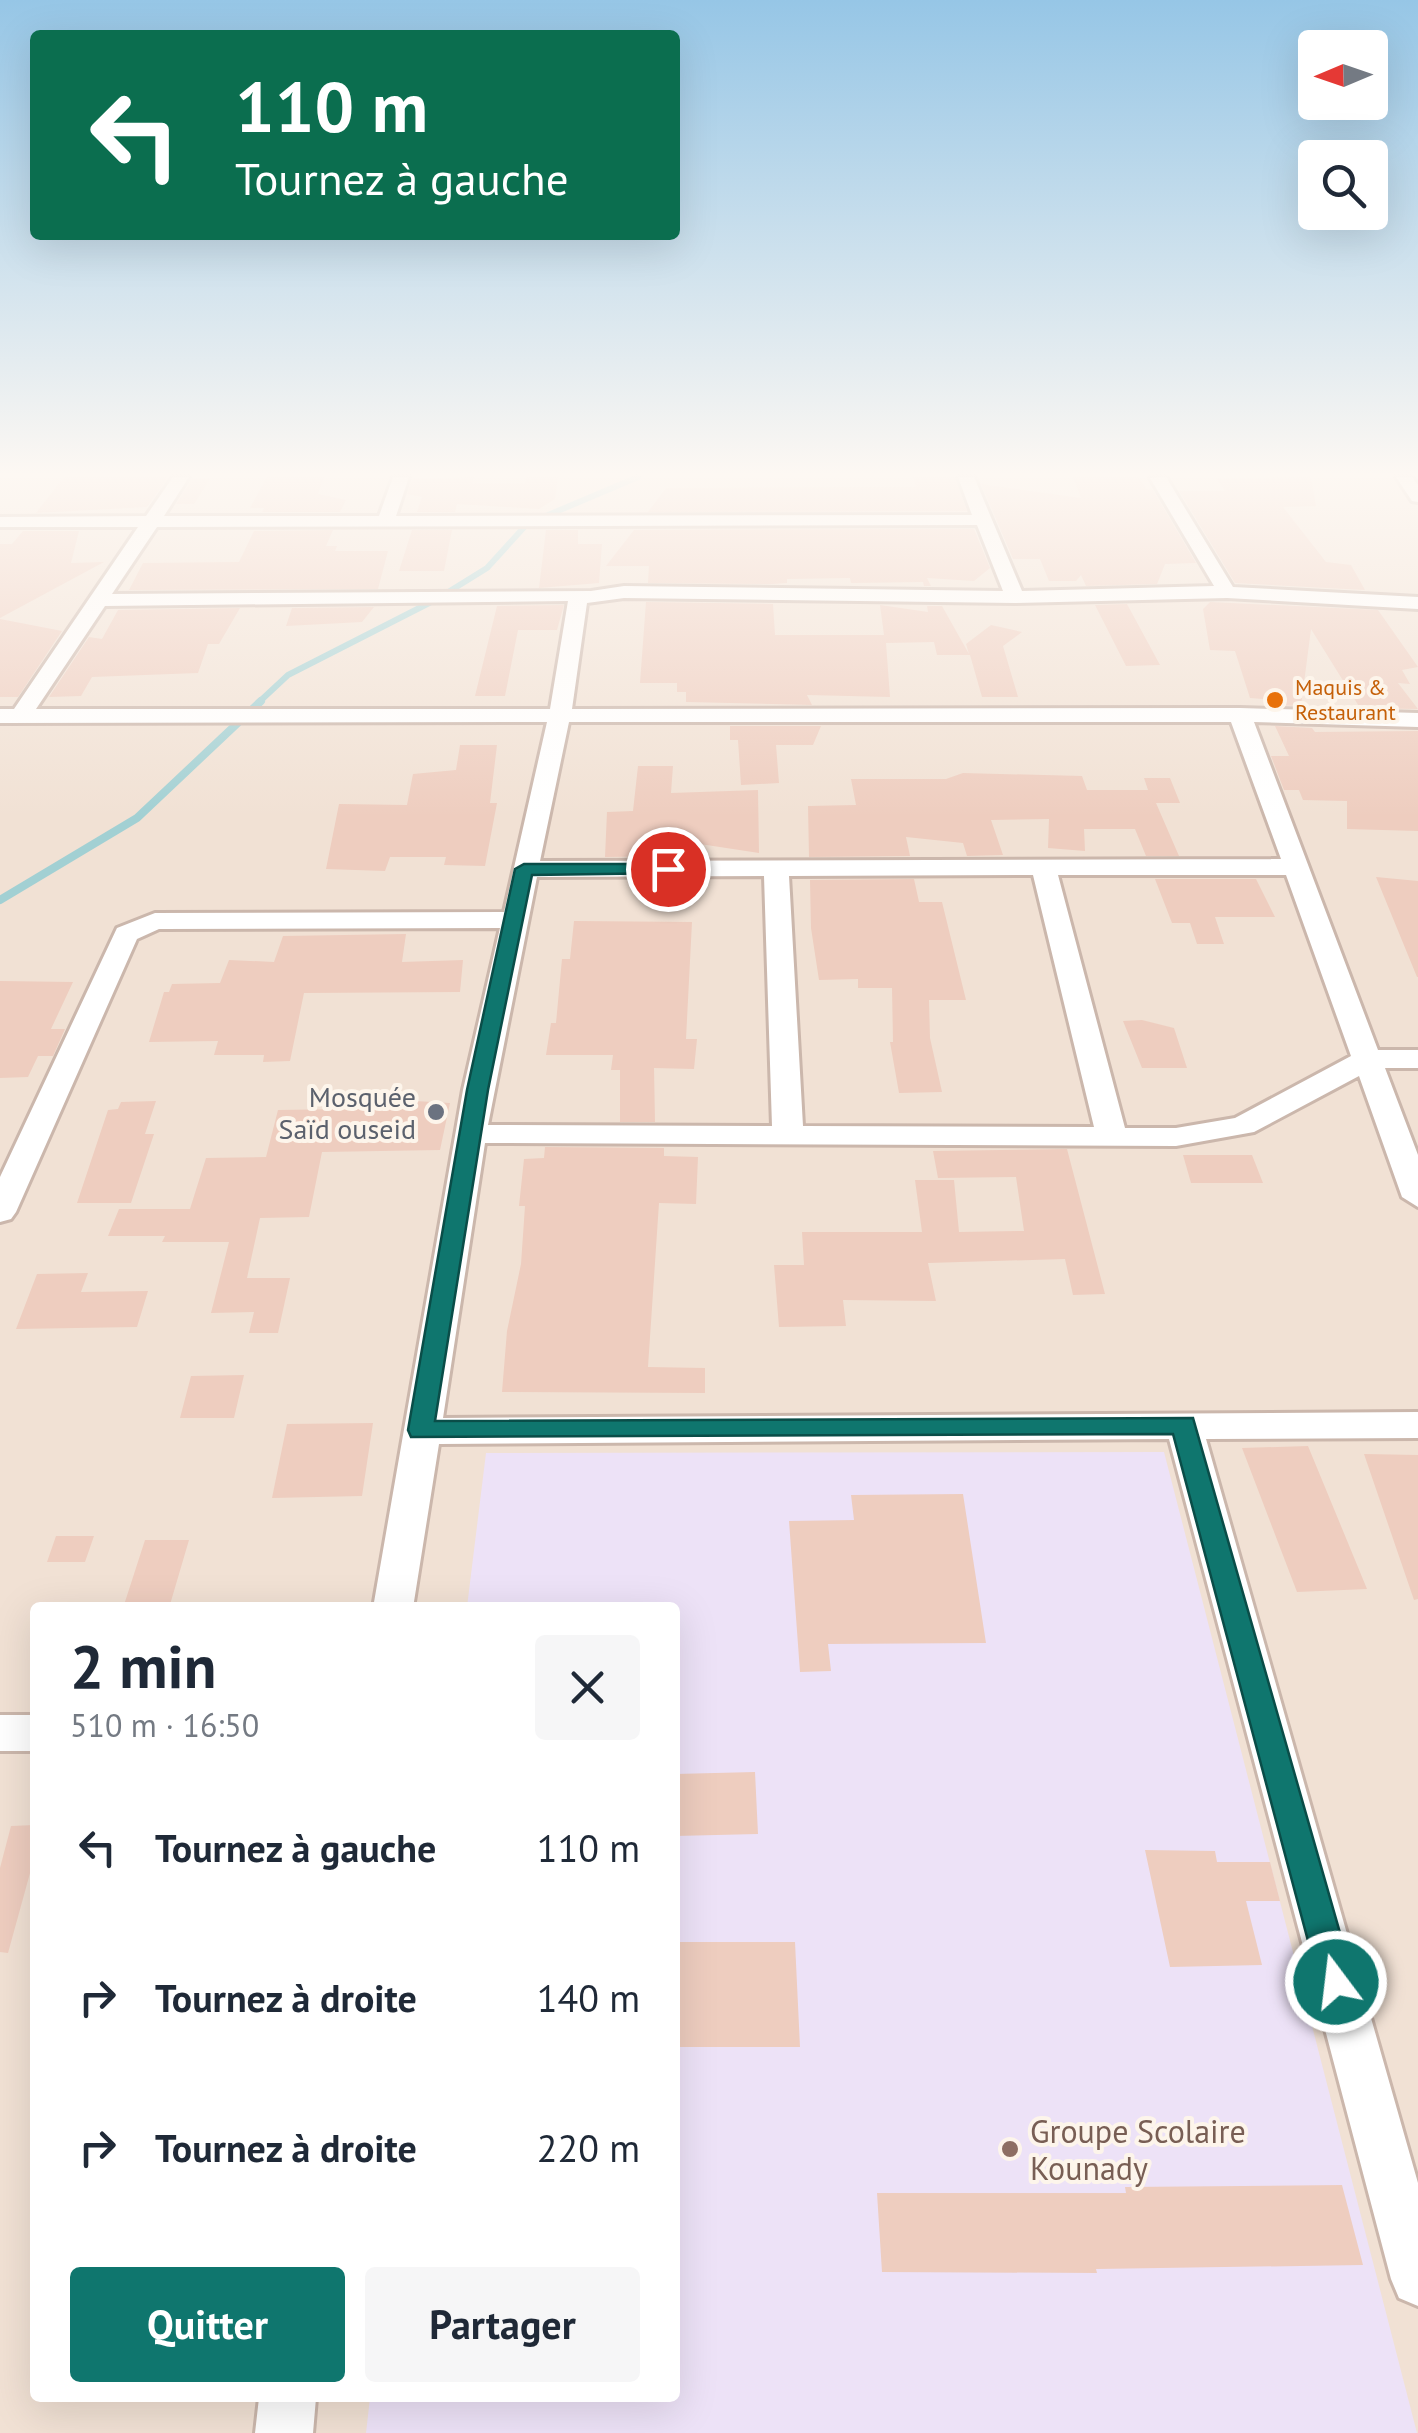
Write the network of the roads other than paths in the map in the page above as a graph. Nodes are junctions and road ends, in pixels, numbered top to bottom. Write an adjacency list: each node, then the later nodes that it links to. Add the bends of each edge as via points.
1 (104, 591): 6 (street)
2 (1012, 591): 5 (street)
3 (1227, 592): 5 (street); 7 (street)
4 (584, 595): 5 (street); 6 (street); 10 (street)
5 (1014, 596)
6 (98, 600): 8 (street)
7 (1418, 603)
8 (10, 716): 10 (street)
9 (1240, 716): 10 (street); 11 (street); 12 (street)
10 (559, 719): 15 (street)
11 (1418, 720)
12 (1296, 867): 14 (street); 17 (street)
13 (776, 868): 14 (street); 15 (street); 20 (street)
14 (1044, 868): 21 (street)
15 (524, 869): 16 (street)
16 (514, 920): 19 (street); 23 (street, via 155,921 126,934)
17 (1368, 1058): 18 (street); 21 (street, via 1242,1126 1176,1137); 22 (street)
18 (1418, 1058)
19 (472, 1134): 20 (street); 26 (street)
20 (788, 1135): 21 (street)
21 (1112, 1136)
22 (1418, 1198)
23 (0, 1212)
24 (1184, 1425): 25 (street); 26 (street); 30 (street)
25 (1418, 1425)
26 (420, 1430): 27 (street)
27 (394, 1602)
28 (0, 1733): 29 (street)
29 (30, 1733)
30 (1418, 2279)
31 (288, 2402): 32 (street)
32 (284, 2433)

